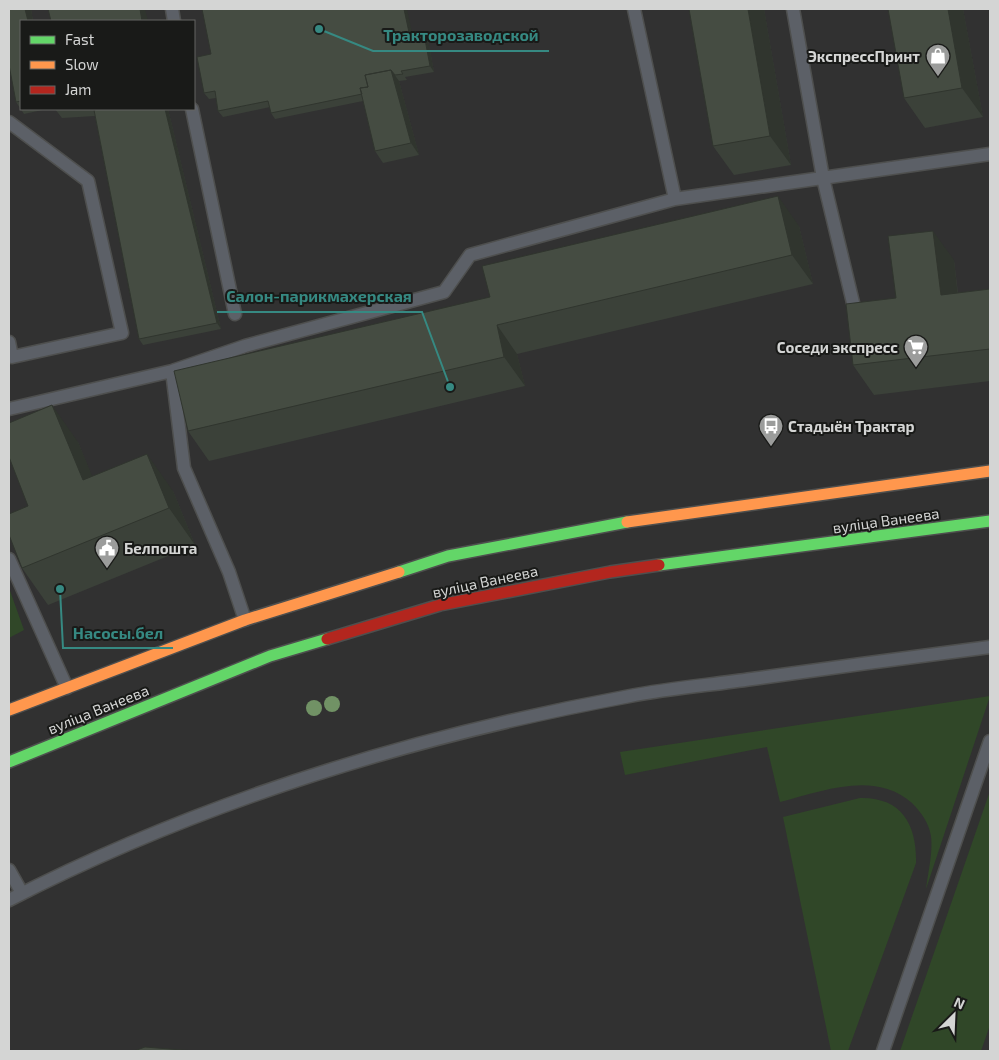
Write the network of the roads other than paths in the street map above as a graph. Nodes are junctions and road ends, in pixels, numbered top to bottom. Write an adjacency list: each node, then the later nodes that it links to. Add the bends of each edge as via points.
1 (634, 9): 7 (lane)
2 (794, 9): 6 (lane)
3 (192, 110): 9 (lane)
4 (9, 122): 10 (lane, via 88,181 122,333 12,357)
5 (990, 154): 6 (lane)
6 (823, 178): 7 (lane); 8 (lane)
7 (675, 199): 11 (lane, via 470,255 444,292 245,346)
8 (855, 311)
9 (235, 314)
10 (9, 342)
11 (172, 371): 12 (lane); 16 (lane, via 184,468 229,572)
12 (9, 409)
13 (990, 471): 16 (main road, вуліца Ванеева, via 600,526 448,556)
14 (990, 521): 21 (main road, вуліца Ванеева, via 610,572 440,605 270,656)
15 (9, 559): 18 (lane)
16 (245, 620): 18 (main road, вуліца Ванеева)
17 (990, 646): 23 (lane, via 633,695 532,715 398,748 262,791 156,833)
18 (67, 688): 19 (main road, вуліца Ванеева)
19 (9, 710)
20 (990, 741): 25 (lane)
21 (9, 762)
22 (9, 870): 23 (lane)
23 (22, 893): 24 (lane)
24 (9, 900)
25 (883, 1051)

